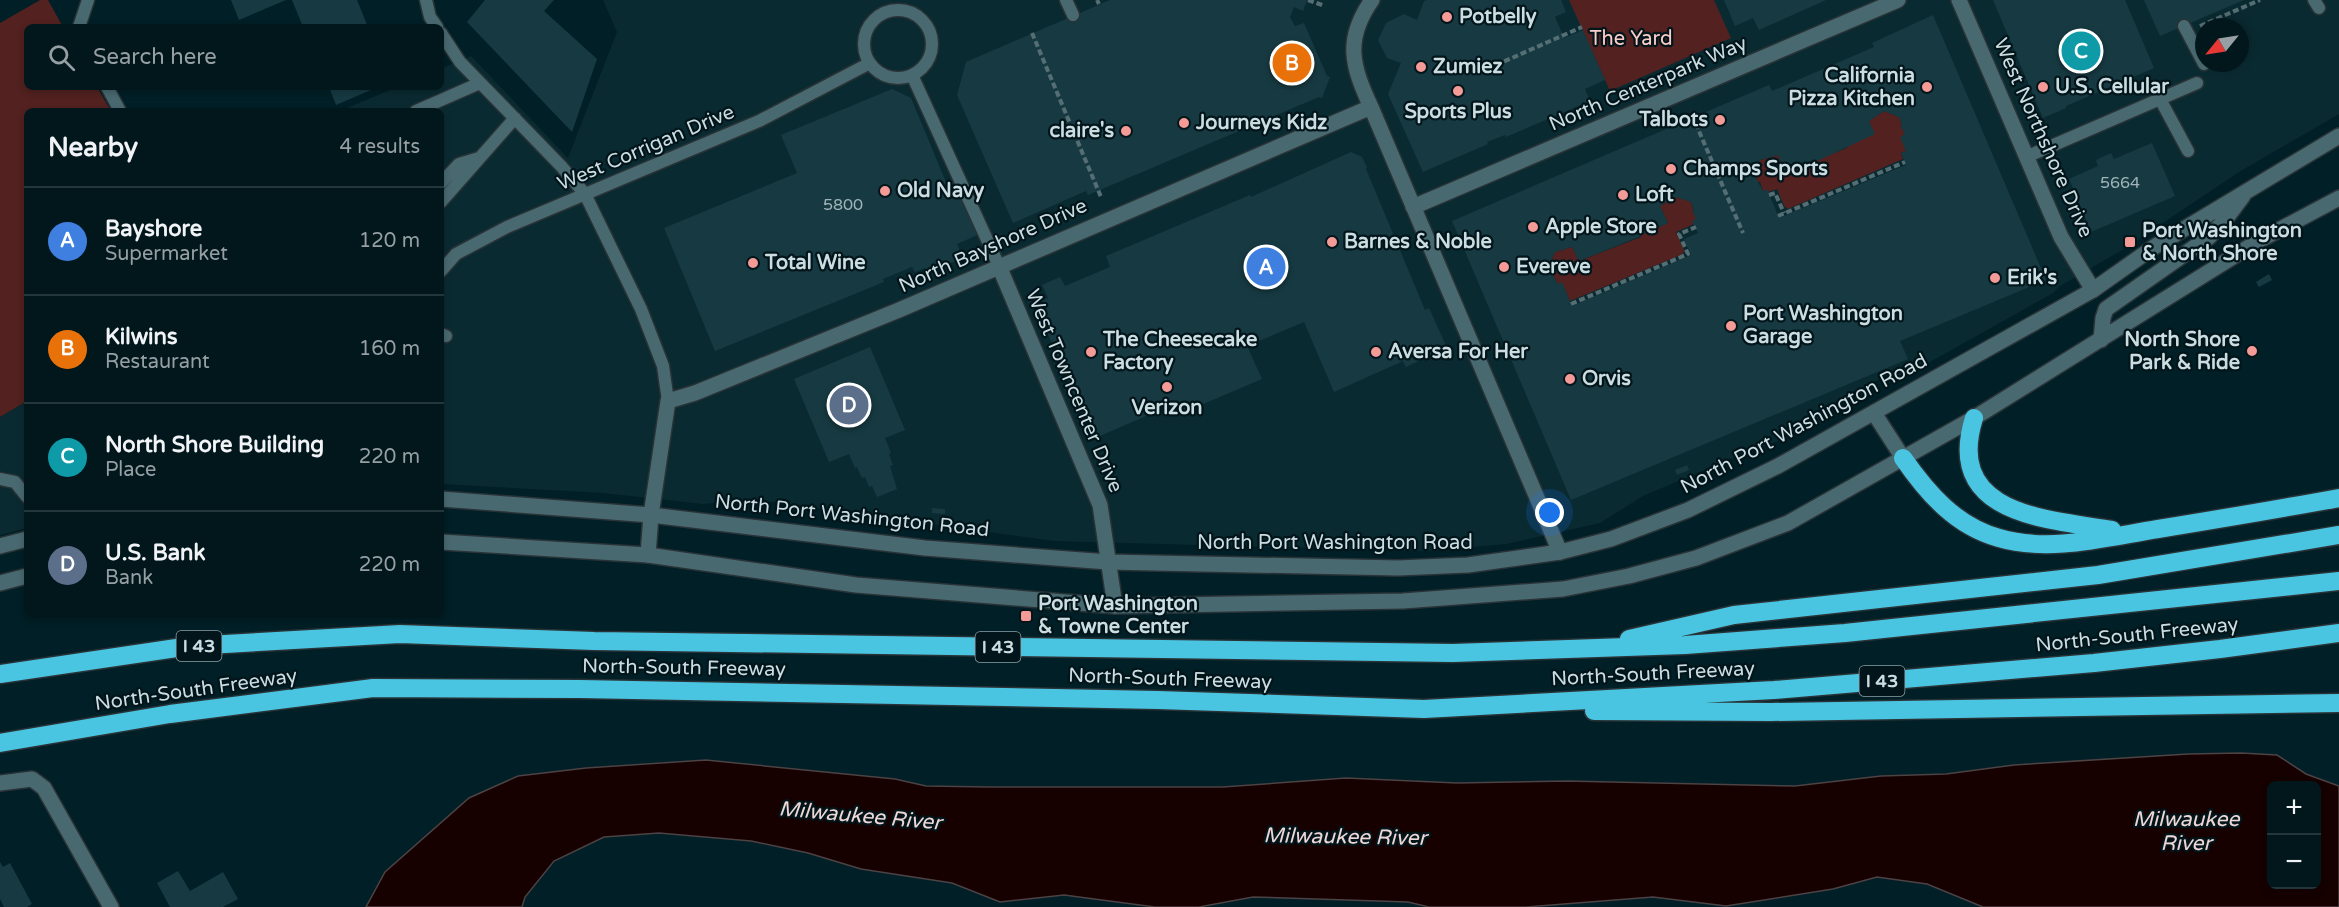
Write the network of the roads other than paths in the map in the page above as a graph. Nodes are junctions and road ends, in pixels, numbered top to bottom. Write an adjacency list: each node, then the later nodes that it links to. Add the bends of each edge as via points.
1 (88, 0): 9 (lane)
2 (426, 0): 10 (lane)
3 (1066, 0): 8 (lane)
4 (1372, 0): 20 (main road, via 1359,21 1353,62)
5 (1899, 0): 33 (main road, North Centerpark Way)
6 (1959, 0): 26 (main road, West Northshore Drive)
7 (901, 5): 14 (lane, via 879,15 866,32 865,53); 15 (lane, via 919,17 931,36 928,59)
8 (1073, 15)
9 (81, 24)
10 (435, 24)
11 (2184, 26): 13 (lane)
12 (444, 38): 16 (lane)
13 (2195, 47)
14 (870, 63): 15 (lane, via 889,76); 30 (lane, West Corrigan Drive, via 759,121)
15 (912, 75): 34 (lane)
16 (480, 83): 22 (lane); 23 (lane)
17 (2197, 83): 19 (lane)
18 (109, 90): 21 (lane)
19 (2160, 99): 25 (lane); 26 (lane)
20 (1371, 107): 33 (main road); 34 (main road, North Bayshore Drive)
21 (118, 108)
22 (423, 108)
23 (515, 118): 27 (lane); 30 (lane)
24 (2339, 135): 29 (main road, North Port Washington Road)
25 (2188, 151)
26 (2026, 157): 36 (main road, West Northshore Drive, via 2061,237)
27 (480, 158): 28 (lane, via 459,165); 32 (lane)
28 (444, 180)
29 (2247, 191): 36 (main road, North Port Washington Road, via 2154,247); 37 (main road, via 2209,237 2106,309)
30 (585, 194): 35 (lane, West Corrigan Drive, via 507,227 456,254); 38 (lane, via 641,309 663,366)
31 (2339, 198): 37 (main road, via 2260,240)
32 (444, 199)
33 (1413, 207): 52 (main road)
34 (999, 266): 38 (main road, North Bayshore Drive, via 695,393); 54 (main road, West Towncenter Drive, via 1100,505)
35 (444, 268)
36 (2093, 290): 39 (main road, North Port Washington Road)
37 (2101, 340): 40 (main road)
38 (668, 400): 46 (main road)
39 (1874, 412): 41 (main road); 52 (main road, North Port Washington Road, via 1778,466 1688,510 1611,539)
40 (1974, 418): 41 (main road); 47 (highway, via 1968,443 1971,464 1983,490 1995,501 2034,517)
41 (1903, 458): 47 (highway, via 1940,505 1971,526 1999,538 2049,544); 58 (main road, via 1788,523 1696,558 1563,589 1403,601)
42 (0, 479): 43 (lane, via 15,482)
43 (24, 494)
44 (2339, 498): 47 (highway)
45 (444, 499): 46 (main road, North Port Washington Road)
46 (651, 515): 53 (main road); 54 (main road, North Port Washington Road, via 925,548)
47 (2132, 533)
48 (2339, 536): 60 (highway, via 2098,574 1734,615)
49 (24, 540): 51 (main road)
50 (444, 542): 53 (main road)
51 (0, 546)
52 (1560, 552): 54 (main road, North Port Washington Road, via 1468,566 1398,568)
53 (648, 555): 58 (main road, via 856,585)
54 (1108, 562): 58 (main road, West Towncenter Drive)
55 (24, 577): 57 (main road)
56 (2339, 581): 60 (highway, North-South Freeway / I 43, via 1812,636)
57 (0, 584)
58 (1115, 606)
59 (2339, 633): 63 (highway, North-South Freeway / I 43, via 2094,663 1774,690)
60 (1595, 648): 61 (highway, North-South Freeway / I 43, via 1454,653 618,642 400,634 190,646)
61 (0, 674)
62 (2339, 703): 63 (highway, via 1771,712)
63 (1424, 709): 64 (highway, North-South Freeway / I 43, via 1158,700 373,688 170,714)
64 (0, 743)
65 (0, 783): 66 (main road, via 35,780 54,804)
66 (111, 907)

